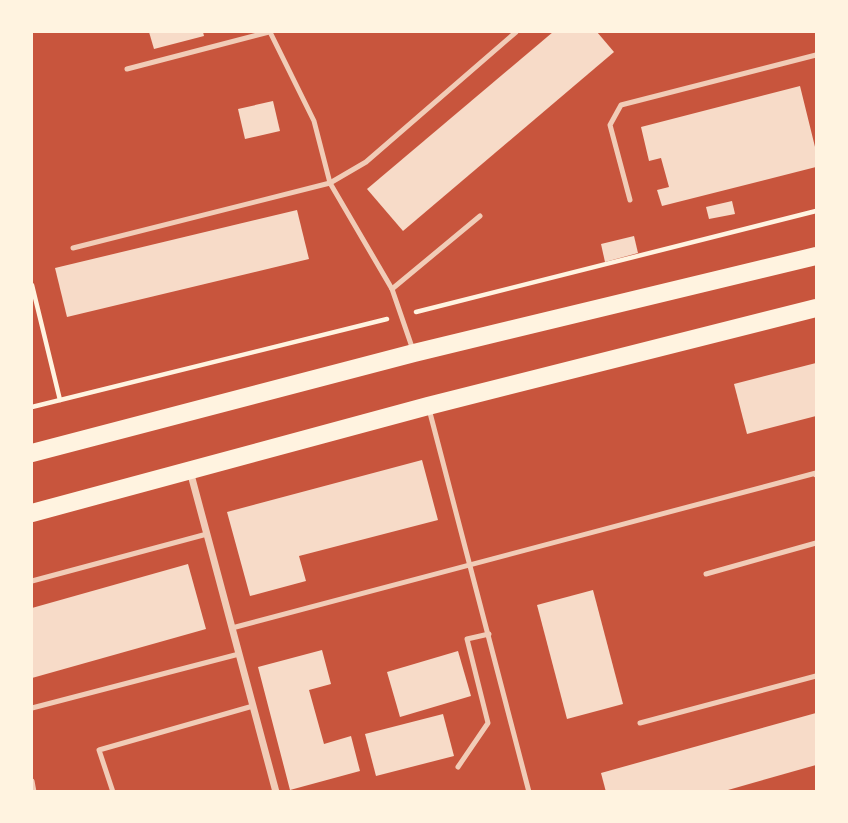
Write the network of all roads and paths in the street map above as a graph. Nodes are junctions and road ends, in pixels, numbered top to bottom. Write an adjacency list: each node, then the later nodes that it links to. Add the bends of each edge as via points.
1 (270, 32): 4 (lane); 5 (lane, via 314,121)
2 (516, 32): 5 (lane, via 366,162)
3 (817, 55): 6 (lane, via 621,105 610,125)
4 (127, 69)
5 (330, 183): 9 (lane); 12 (lane)
6 (630, 200)
7 (817, 211): 14 (path)
8 (480, 216): 12 (lane)
9 (73, 248)
10 (817, 256): 15 (main road)
11 (32, 285): 16 (path)
12 (392, 289): 14 (lane)
13 (817, 307): 17 (main road)
14 (402, 316): 15 (lane); 16 (path)
15 (414, 353): 19 (main road)
16 (60, 400): 18 (path)
17 (428, 406): 20 (main road); 25 (lane)
18 (32, 407)
19 (33, 448)
20 (190, 471): 22 (main road); 23 (street)
21 (817, 475): 25 (lane)
22 (32, 513)
23 (207, 534): 27 (lane); 28 (street)
24 (817, 543): 26 (lane)
25 (471, 565): 28 (lane); 29 (lane)
26 (706, 574)
27 (32, 581)
28 (232, 628): 30 (street)
29 (489, 634): 35 (lane, via 467,639 488,723); 40 (lane)
30 (239, 654): 32 (street); 33 (lane)
31 (817, 676): 34 (lane)
32 (253, 706): 38 (lane, via 99,750); 39 (street)
33 (32, 708)
34 (640, 723)
35 (458, 766)
36 (32, 781): 37 (lane)
37 (34, 792)
38 (113, 792)
39 (276, 792)
40 (529, 792)

